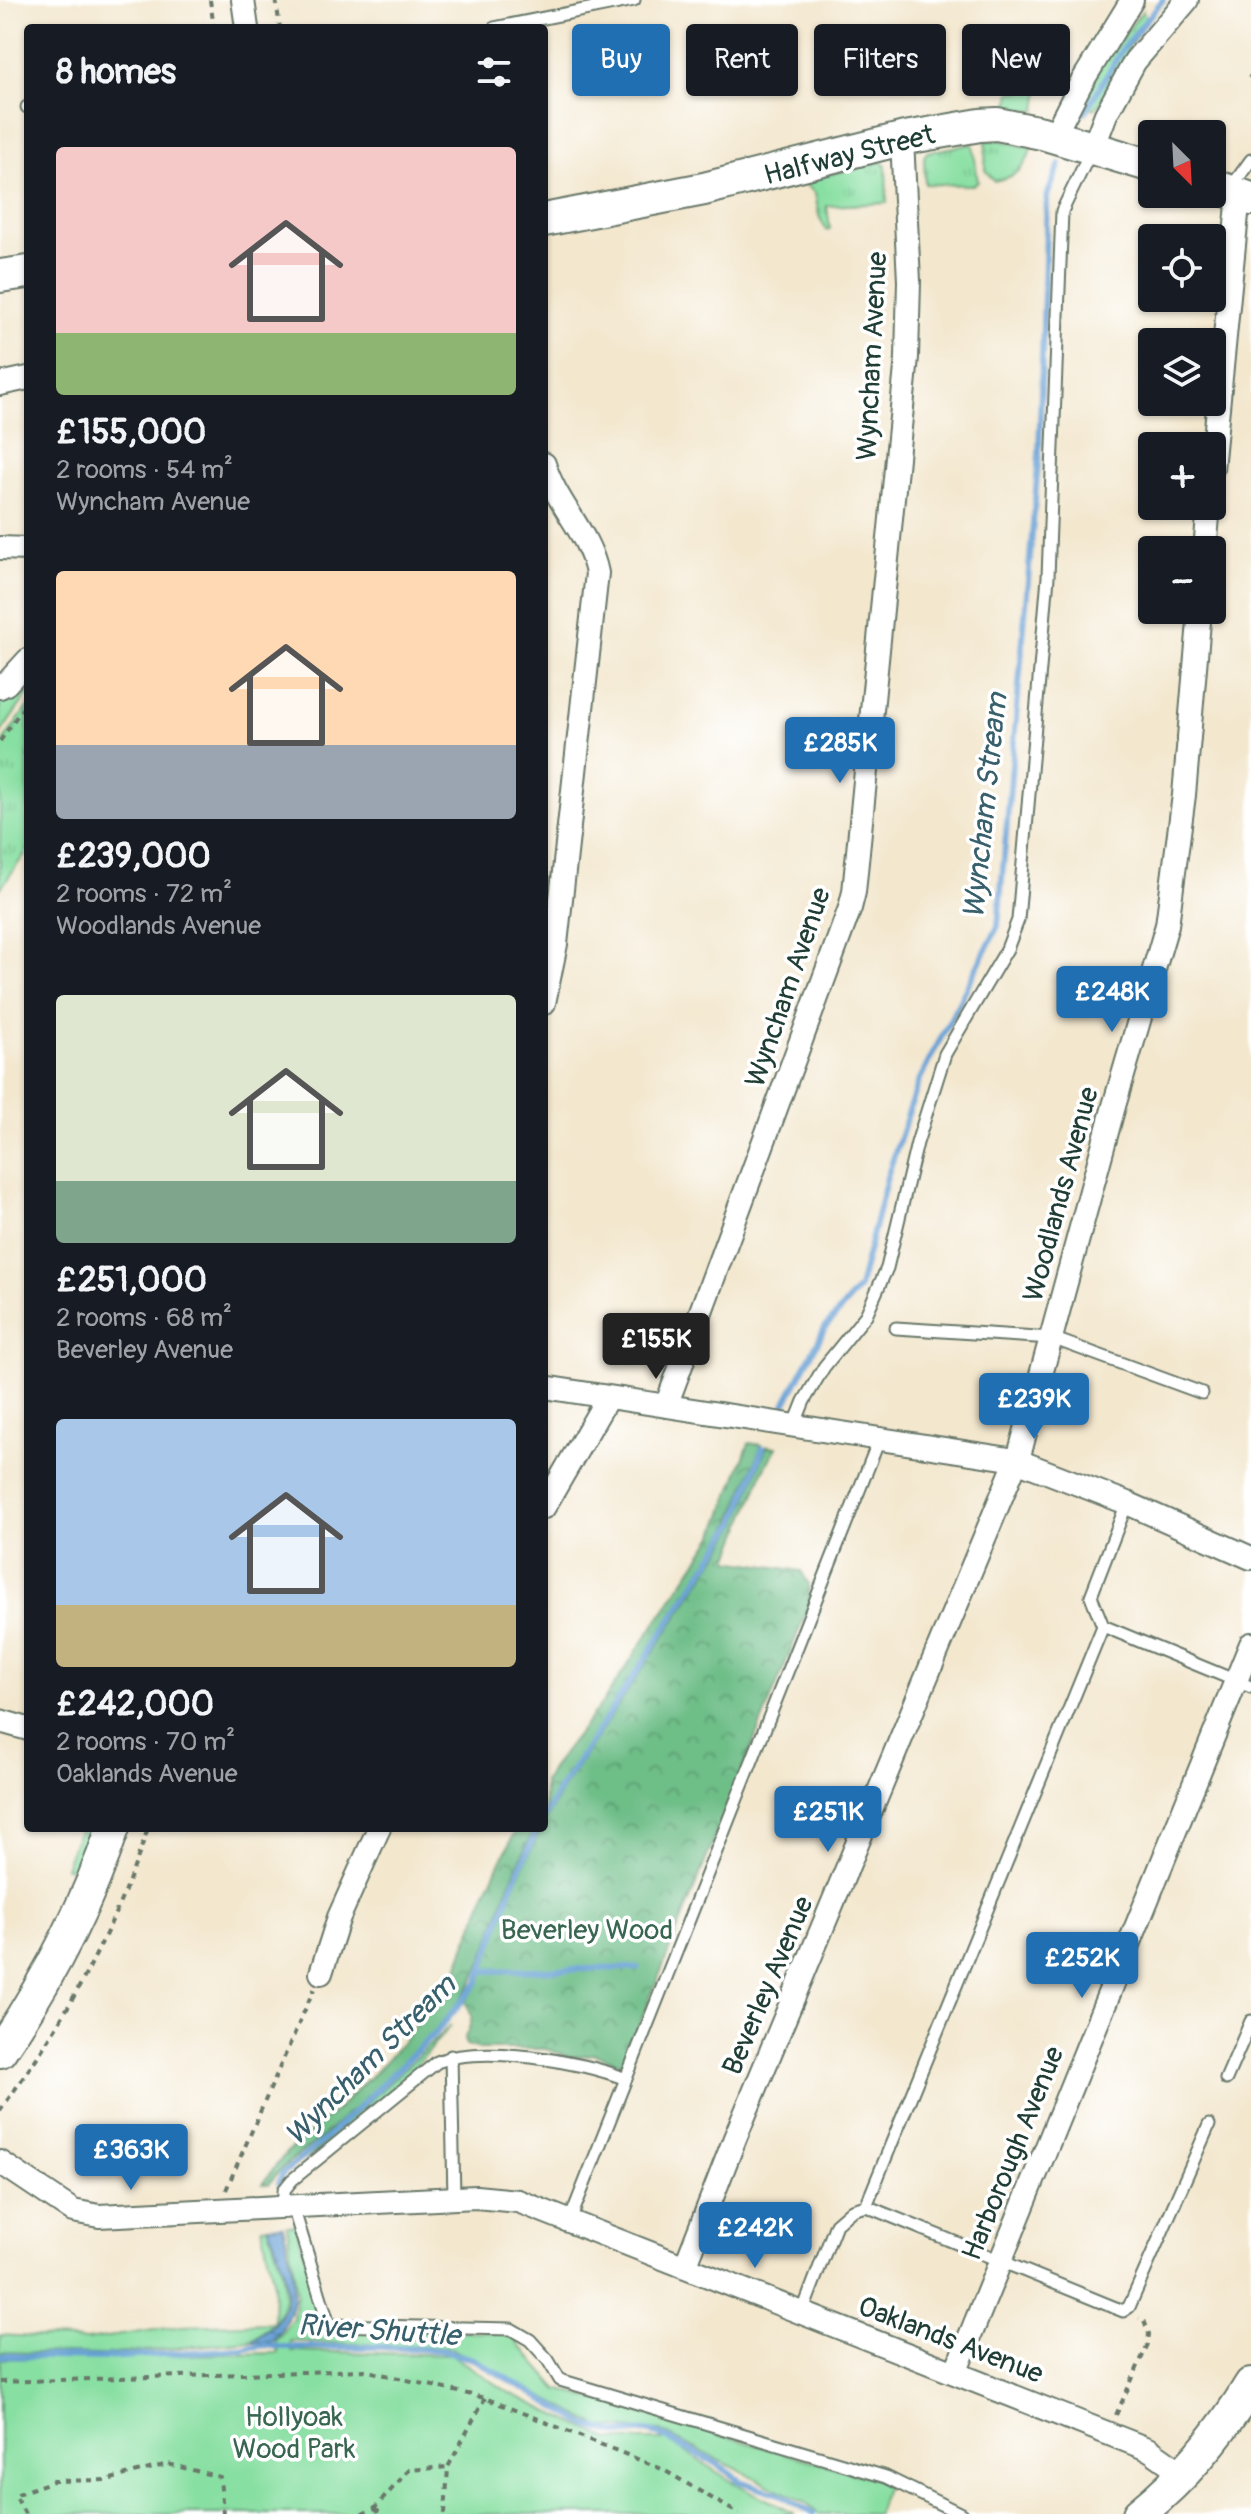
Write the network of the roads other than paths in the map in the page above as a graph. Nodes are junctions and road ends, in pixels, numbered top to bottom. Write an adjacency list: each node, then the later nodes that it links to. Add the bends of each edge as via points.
1 (243, 0): 5 (street)
2 (634, 0): 6 (lane)
3 (1132, 0): 7 (street)
4 (1187, 0): 9 (street, via 1135,61)
5 (246, 24)
6 (514, 24)
7 (1054, 136): 8 (main road, Halfway Street, via 997,124); 9 (main road, Halfway Street)
8 (902, 139): 13 (main road, Halfway Street, via 704,189); 29 (street, Wyncham Avenue, via 907,357 854,892)
9 (1093, 148): 11 (main road, Halfway Street); 30 (lane, via 1062,211 1048,577 1018,920 1007,949 945,1054 887,1268 866,1315 824,1367)
10 (1251, 160): 12 (lane)
11 (1138, 162)
12 (1233, 192): 16 (street)
13 (548, 219)
14 (24, 273): 15 (main road)
15 (0, 276)
16 (1215, 432)
17 (548, 474): 23 (street, via 583,533 597,573)
18 (0, 548): 19 (street)
19 (24, 549)
20 (1199, 624): 25 (street, Woodlands Avenue, via 1167,925)
21 (24, 664): 22 (street)
22 (0, 687)
23 (548, 983)
24 (896, 1328): 25 (lane)
25 (1052, 1338): 27 (lane); 32 (street, Woodlands Avenue)
26 (548, 1388): 28 (street)
27 (1202, 1393)
28 (608, 1397): 29 (street); 33 (street)
29 (666, 1406): 30 (street)
30 (791, 1426): 31 (street)
31 (879, 1440): 32 (street); 47 (lane)
32 (1016, 1460): 34 (street); 56 (street, Beverley Avenue)
33 (548, 1500)
34 (1127, 1503): 35 (street); 36 (lane, via 1091,1596)
35 (1251, 1558)
36 (1103, 1626): 38 (lane); 52 (lane)
37 (1251, 1644): 38 (street, Harborough Avenue)
38 (1244, 1683): 55 (street, Harborough Avenue)
39 (0, 1721): 40 (street)
40 (24, 1728)
41 (111, 1832): 45 (main road, via 54,1964)
42 (377, 1832): 43 (street)
43 (321, 1973)
44 (1251, 2021): 48 (lane)
45 (0, 2051)
46 (451, 2056): 47 (lane, via 529,2056 602,2069); 51 (lane); 53 (lane, via 292,2180)
47 (626, 2079): 54 (lane)
48 (1226, 2079)
49 (1209, 2125): 55 (lane, via 1123,2311)
50 (0, 2162): 53 (street, Oaklands Avenue, via 73,2211 99,2216)
51 (454, 2198): 53 (street, Oaklands Avenue); 54 (street, Oaklands Avenue, via 498,2197)
52 (866, 2206): 55 (lane); 57 (lane, via 836,2224)
53 (281, 2208): 61 (lane, via 329,2325 511,2329 530,2340 560,2380 886,2477)
54 (570, 2220): 56 (street, Oaklands Avenue)
55 (1000, 2261): 58 (street, Harborough Avenue)
56 (685, 2267): 57 (street, Oaklands Avenue)
57 (802, 2313): 58 (street, Oaklands Avenue)
58 (955, 2373): 60 (street, Oaklands Avenue, via 1150,2450)
59 (1251, 2384): 60 (main road, via 1229,2421)
60 (1184, 2474): 62 (main road)
61 (961, 2514)
62 (1139, 2514)

